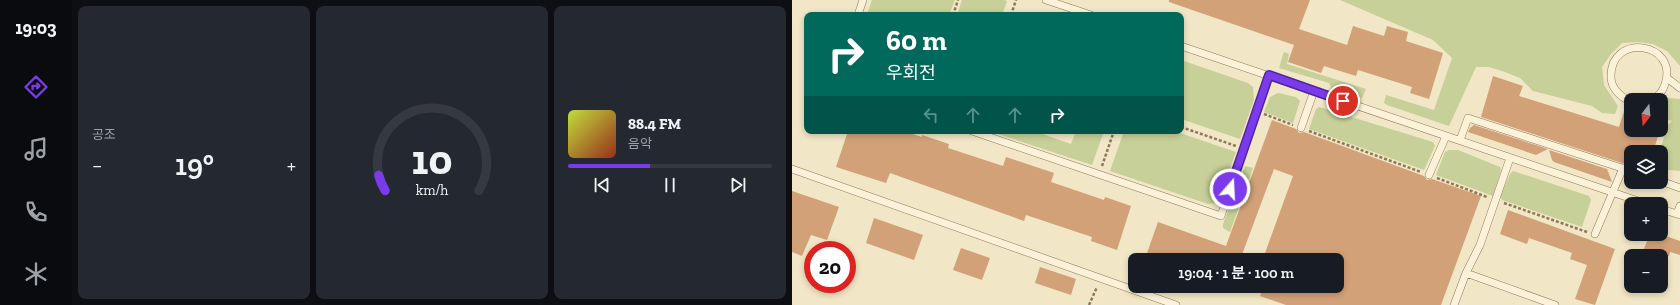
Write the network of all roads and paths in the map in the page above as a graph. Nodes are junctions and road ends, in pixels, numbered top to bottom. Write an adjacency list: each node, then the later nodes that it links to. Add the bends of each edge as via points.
1 (863, 0): 5 (lane)
2 (958, 0): 6 (path)
3 (1016, 0): 7 (path)
4 (1046, 0): 8 (lane)
5 (859, 12)
6 (954, 12)
7 (1012, 12)
8 (1082, 12)
9 (1184, 47): 10 (lane)
10 (1269, 75): 13 (lane); 22 (lane)
11 (1667, 78): 12 (lane); 14 (lane); 15 (lane, via 1666,66 1660,56 1650,49 1627,49 1618,56 1612,66 1611,78 1614,89)
12 (1680, 88)
13 (1314, 91): 17 (lane); 20 (lane)
14 (1660, 93)
15 (1624, 99)
16 (1184, 128): 22 (path)
17 (1301, 128)
18 (981, 134): 26 (lane)
19 (1113, 134): 26 (path)
20 (1446, 136): 21 (lane); 27 (lane)
21 (1460, 140): 23 (lane); 24 (lane, via 1468,118)
22 (1244, 149): 26 (lane, via 1221,216)
23 (1510, 158): 30 (lane); 36 (lane, via 1480,245)
24 (1623, 168): 30 (lane)
25 (792, 169): 37 (lane)
26 (1099, 174)
27 (1429, 176)
28 (1668, 184): 29 (lane)
29 (1680, 188)
30 (1613, 192): 31 (lane); 35 (lane)
31 (1627, 197)
32 (1680, 206): 34 (lane)
33 (1668, 211): 34 (lane)
34 (1679, 215)
35 (1595, 234)
36 (1466, 273): 40 (lane); 41 (lane)
37 (1101, 278): 38 (path); 39 (lane)
38 (1089, 305)
39 (1176, 305)
40 (1454, 305)
41 (1555, 305)

